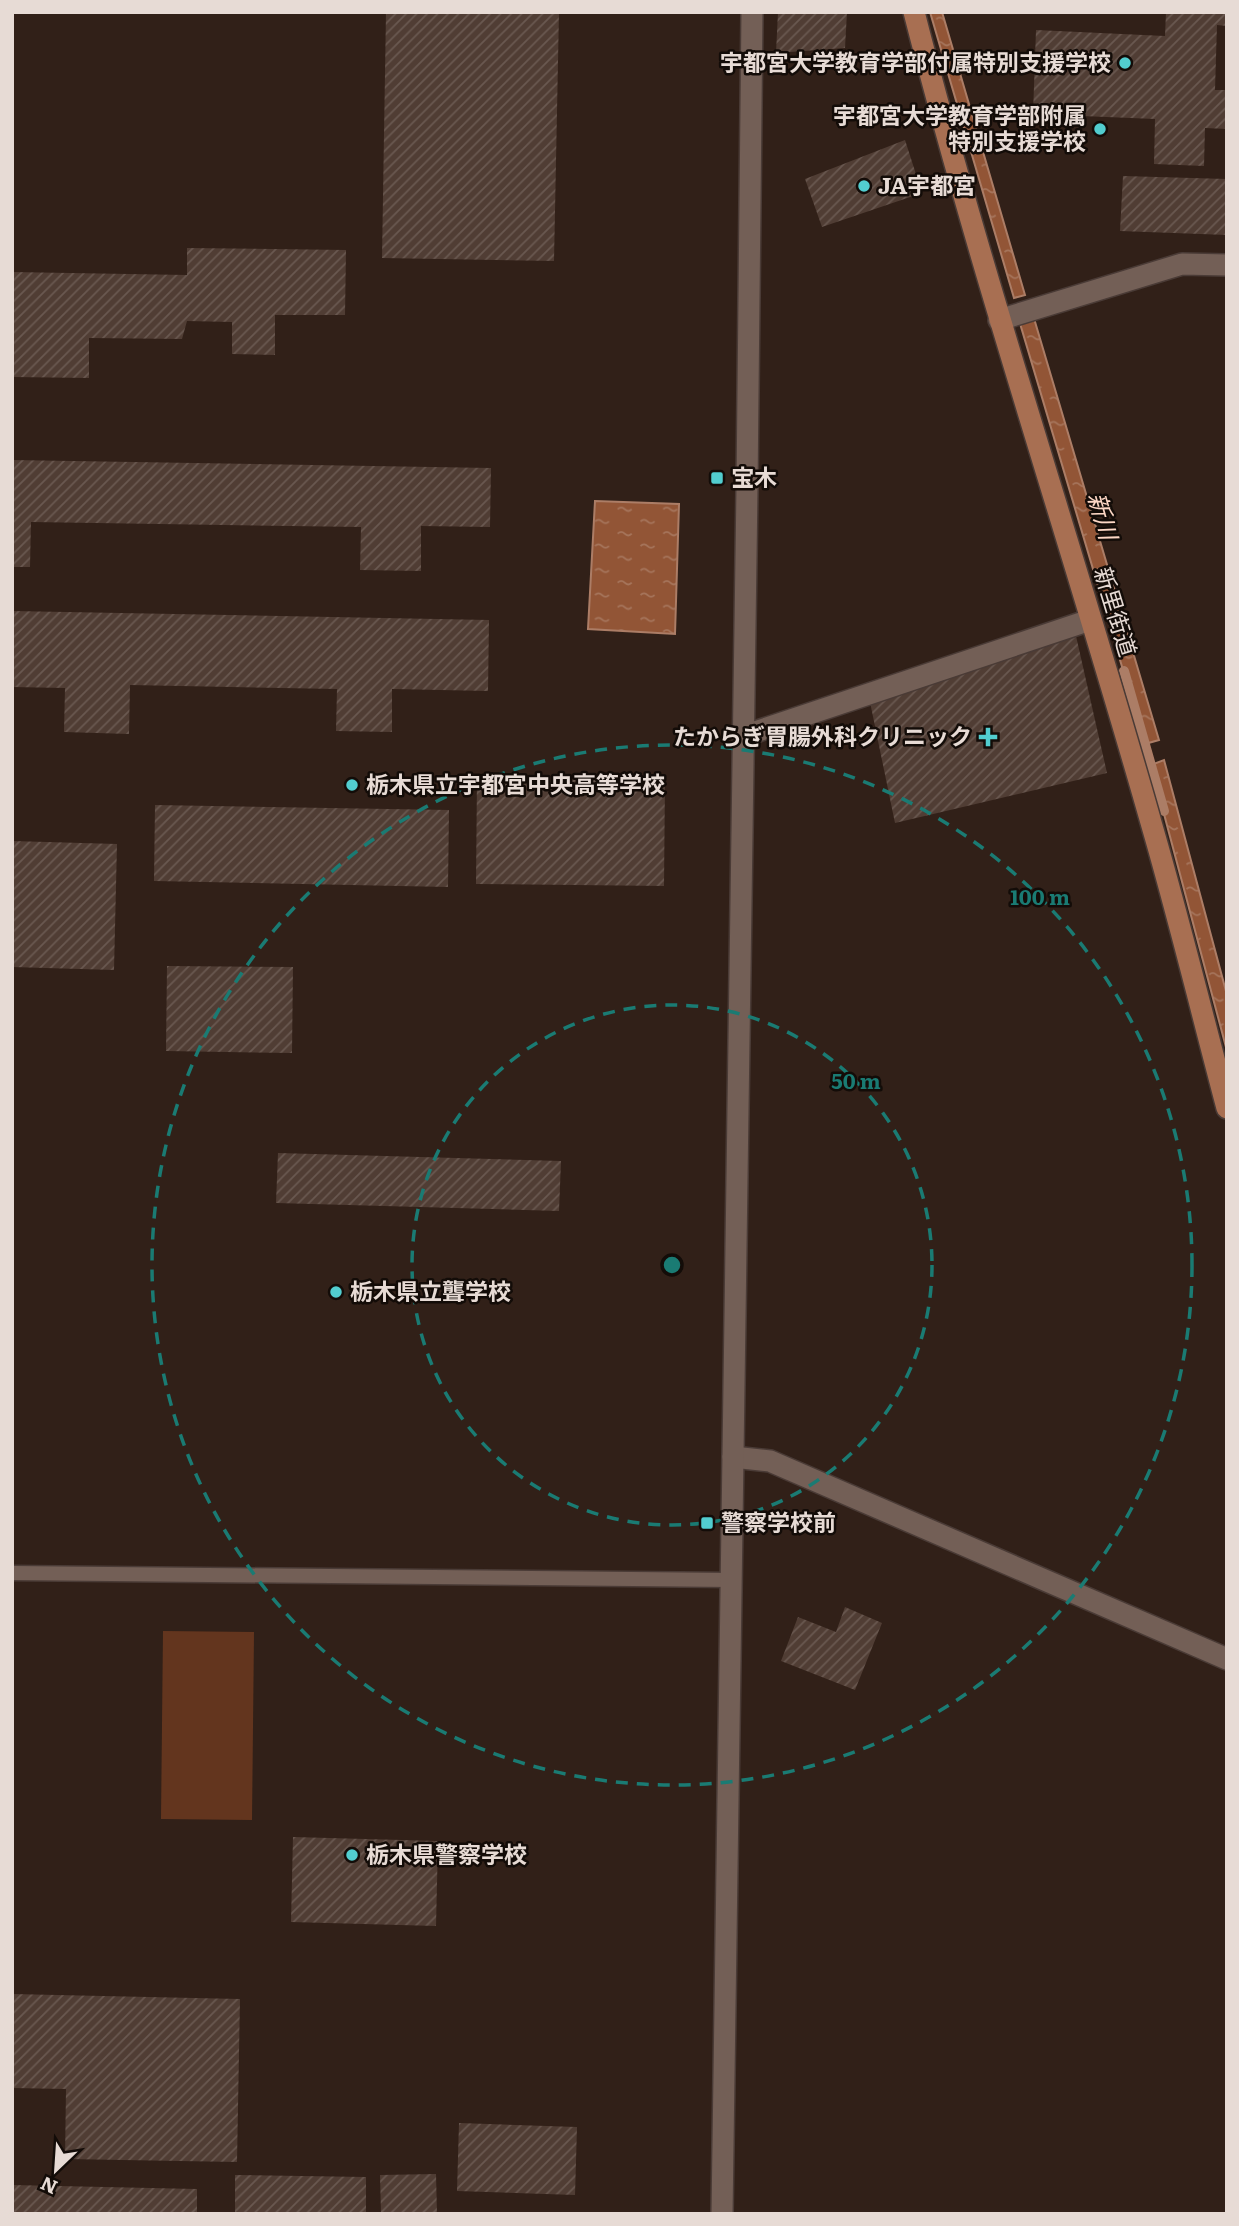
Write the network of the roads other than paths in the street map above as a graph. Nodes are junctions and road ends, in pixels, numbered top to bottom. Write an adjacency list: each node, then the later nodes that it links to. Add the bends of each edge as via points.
1 (752, 12): 6 (street)
2 (914, 12): 4 (main road, 新里街道, via 946,139)
3 (1227, 265): 4 (street, via 1182,264)
4 (1002, 319): 5 (main road, 新里街道)
5 (1090, 620): 6 (street); 7 (main road, 新里街道, via 1153,826)
6 (743, 736): 8 (street)
7 (1227, 1108)
8 (733, 1457): 10 (street); 11 (street, via 770,1461)
9 (12, 1573): 10 (lane)
10 (731, 1580): 12 (street)
11 (1227, 1659)
12 (722, 2214)

